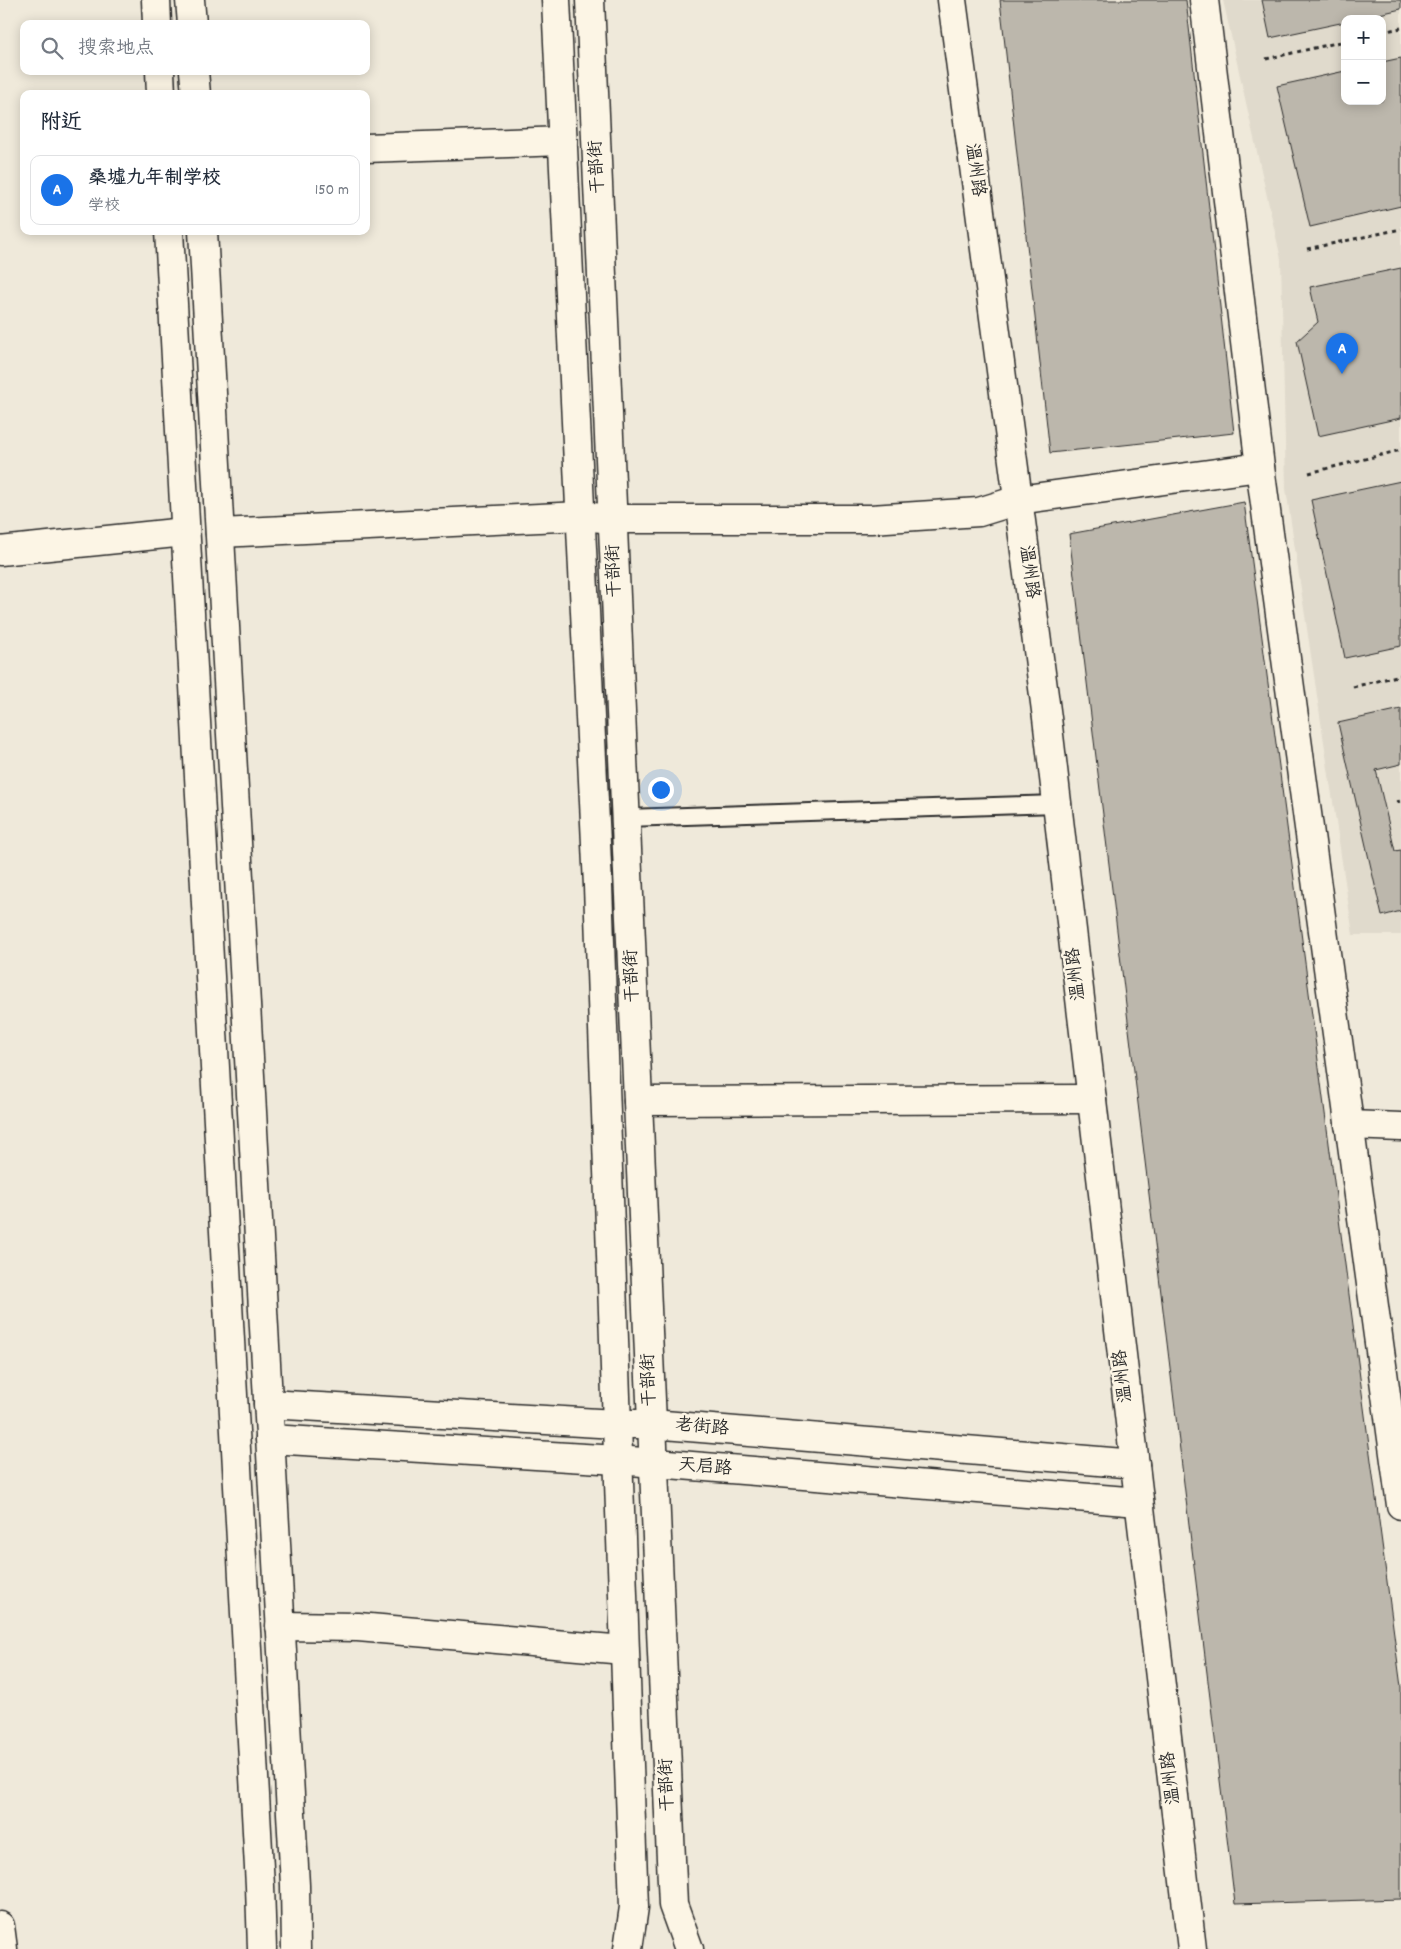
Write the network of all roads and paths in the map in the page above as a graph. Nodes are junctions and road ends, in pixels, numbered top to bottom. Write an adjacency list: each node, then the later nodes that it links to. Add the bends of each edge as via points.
1 (156, 0): 7 (street)
2 (190, 0): 8 (street)
3 (556, 0): 17 (street, 干部街)
4 (590, 0): 28 (street, 干部街)
5 (952, 0): 26 (street, 温州路)
6 (1204, 0): 24 (street)
7 (157, 20)
8 (192, 20)
9 (1401, 28): 10 (path)
10 (1386, 31)
11 (1341, 42): 12 (path)
12 (1266, 59)
13 (160, 75): 15 (street)
14 (194, 75): 16 (street)
15 (161, 90)
16 (196, 90)
17 (563, 141): 18 (street); 27 (street, 干部街)
18 (370, 148)
19 (1401, 229): 22 (path)
20 (169, 235): 29 (street)
21 (203, 235): 30 (street)
22 (1307, 249)
23 (1401, 450): 25 (path)
24 (1260, 467): 26 (street); 40 (street)
25 (1309, 473)
26 (1018, 500): 28 (street, via 979,512 871,519); 36 (street, 温州路)
27 (581, 516): 28 (street); 30 (street); 43 (street, 干部街, via 598,876)
28 (613, 519): 37 (street, 干部街)
29 (185, 532): 31 (street); 55 (street)
30 (220, 534): 42 (street)
31 (0, 551)
32 (1401, 675): 33 (path)
33 (1354, 687)
34 (1401, 801): 35 (path)
35 (1396, 802)
36 (1057, 804): 37 (lane); 38 (street, 温州路)
37 (626, 818): 39 (street, 干部街)
38 (1092, 1099): 39 (street); 48 (street, 温州路)
39 (638, 1101): 44 (street, 干部街)
40 (1349, 1125): 41 (street); 50 (street)
41 (1401, 1126)
42 (268, 1404): 43 (street, 老街路); 45 (street)
43 (616, 1424): 44 (street, 老街路); 46 (street, 干部街)
44 (652, 1424): 47 (street, 干部街); 48 (street, 老街路)
45 (270, 1439): 46 (street, 天启路); 51 (street)
46 (618, 1460): 47 (street, 天启路); 52 (street, 干部街)
47 (654, 1464): 49 (street, 天启路); 58 (street, 干部街, via 673,1905)
48 (1135, 1464): 49 (street, 温州路)
49 (1139, 1502): 59 (street, 温州路)
50 (1401, 1505)
51 (280, 1626): 52 (street, via 358,1627); 56 (street)
52 (624, 1650): 57 (street, 干部街, via 634,1907)
53 (0, 1926): 54 (street)
54 (4, 1949)
55 (262, 1949)
56 (296, 1949)
57 (628, 1949)
58 (688, 1949)
59 (1192, 1949)

